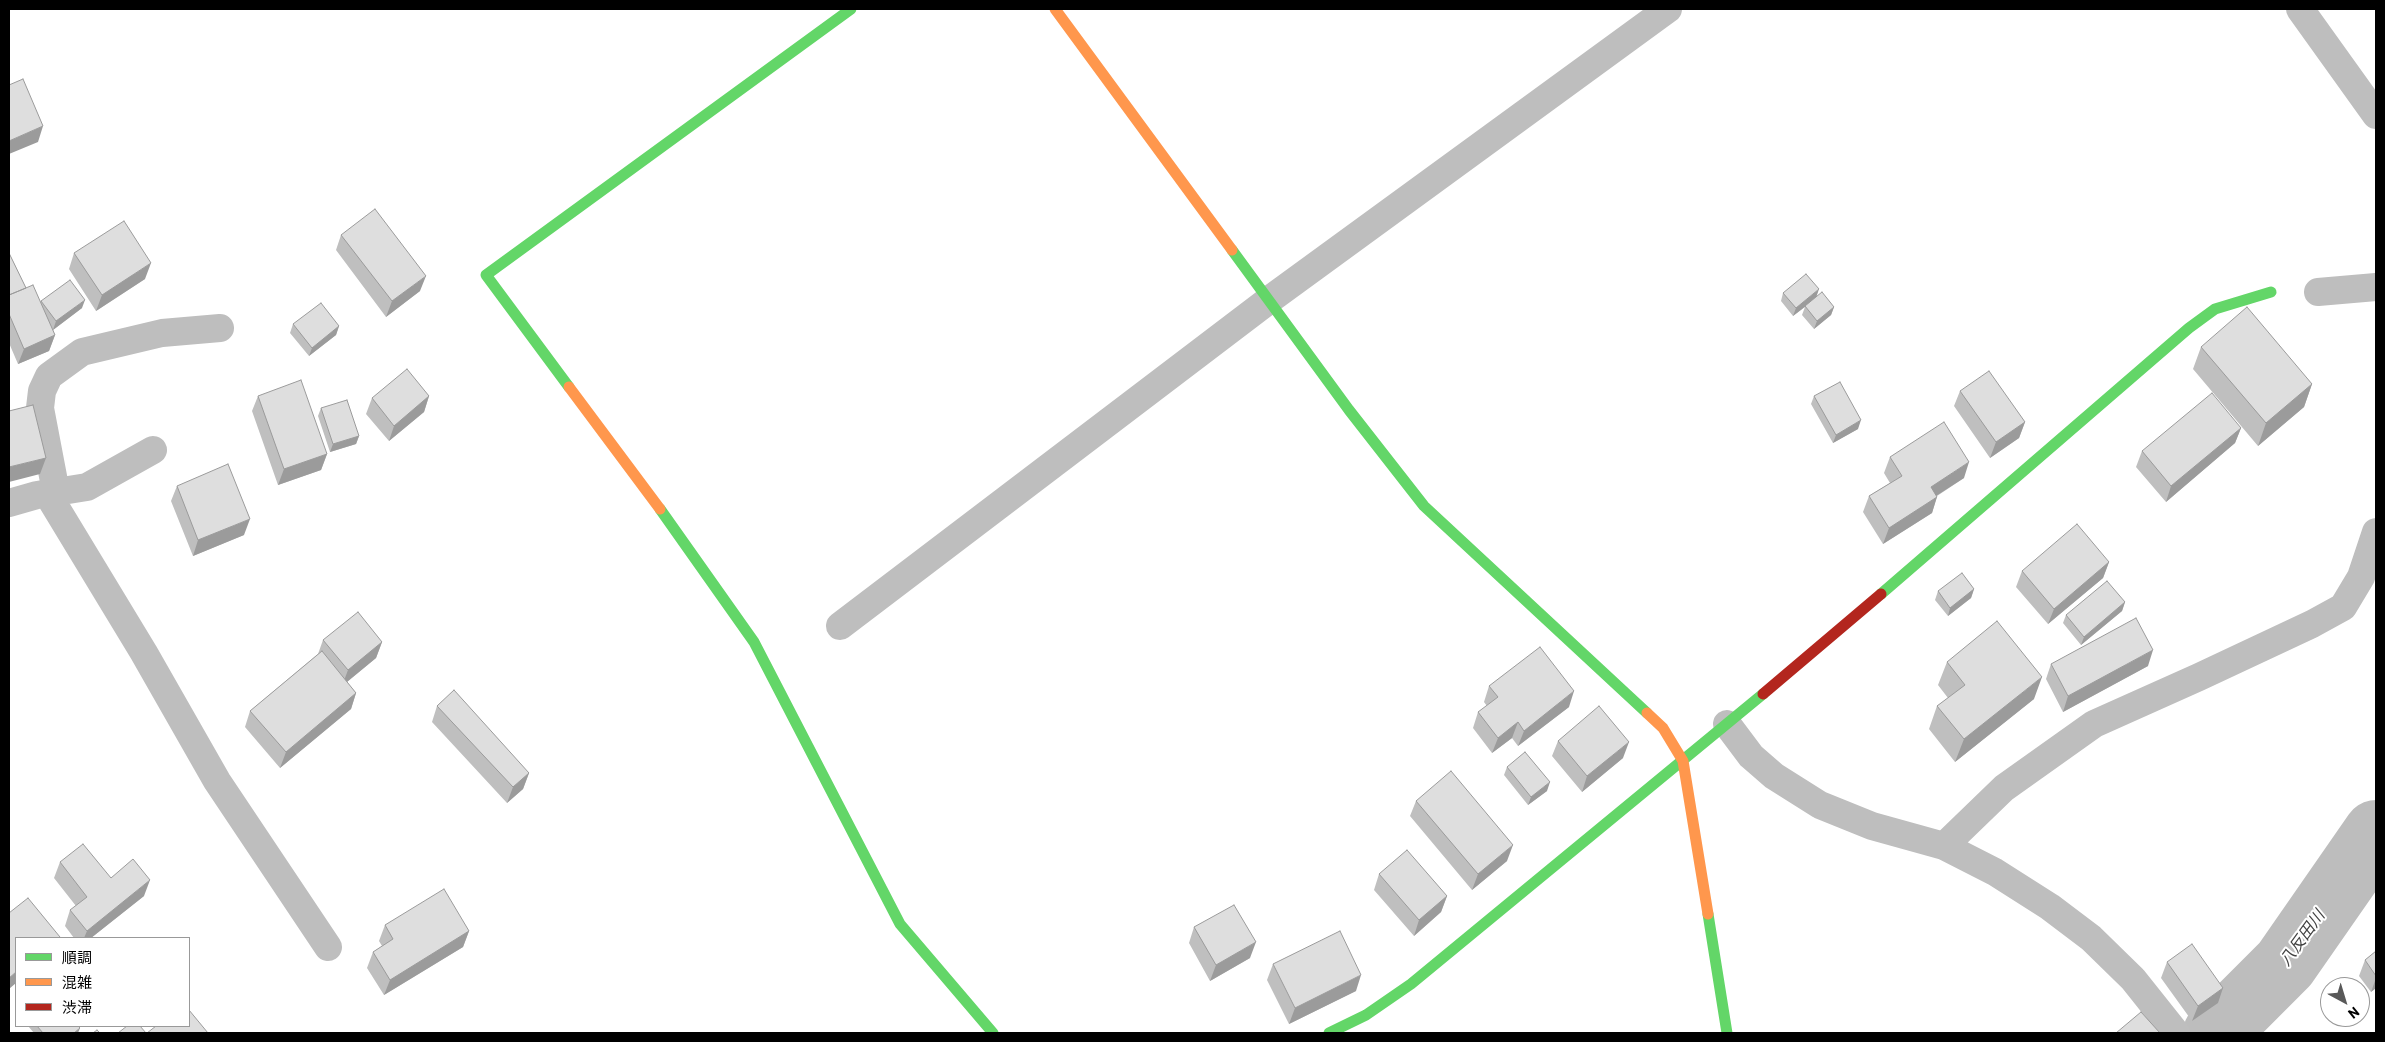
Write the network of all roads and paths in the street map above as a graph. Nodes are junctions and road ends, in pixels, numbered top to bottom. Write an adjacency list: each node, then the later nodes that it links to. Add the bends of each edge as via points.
1 (851, 9): 20 (street, via 486,275 701,564 748,634 900,924)
2 (1055, 9): 9 (street)
3 (1668, 9): 9 (street)
4 (2300, 9): 5 (street)
5 (2376, 115)
6 (2376, 287): 8 (street)
7 (2270, 292): 16 (street, via 2214,310 2189,328)
8 (2318, 292)
9 (1269, 300): 15 (street); 17 (street, via 1424,506 1663,728)
10 (220, 328): 12 (street, via 162,334 82,352 49,376 42,391 40,408)
11 (153, 450): 12 (street, via 87,487)
12 (52, 492): 13 (street); 19 (street, via 217,780)
13 (9, 503)
14 (2376, 532): 18 (street, via 2361,577 2343,607 2094,724 2004,788)
15 (840, 626)
16 (1727, 724): 17 (street); 18 (street, via 1751,756 1774,776 1820,805 1872,826)
17 (1683, 761): 21 (street, via 1411,984 1366,1015); 22 (street)
18 (1944, 846): 23 (street, via 1995,872 2091,938 2133,979)
19 (328, 947)
20 (993, 1033)
21 (1329, 1033)
22 (1727, 1033)
23 (2176, 1033)

